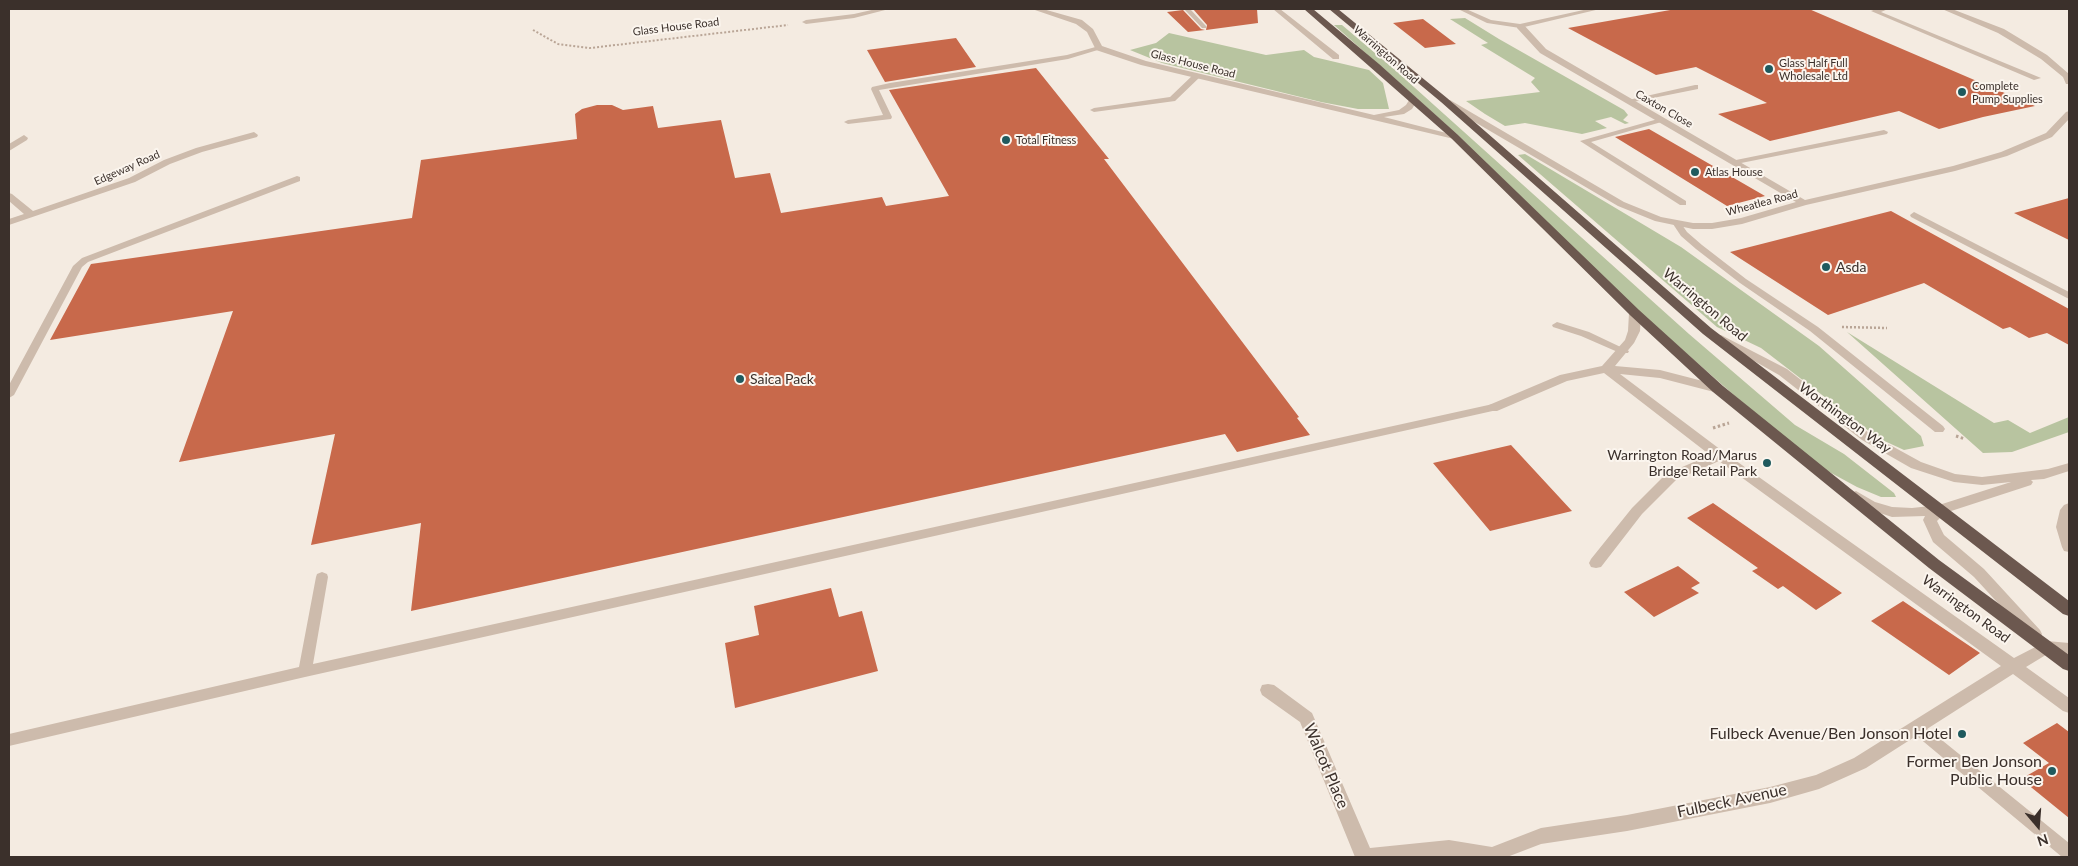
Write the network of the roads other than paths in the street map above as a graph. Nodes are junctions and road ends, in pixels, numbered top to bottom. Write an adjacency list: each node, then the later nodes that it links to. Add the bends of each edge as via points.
1 (884, 9): 12 (street)
2 (1036, 9): 15 (street, via 1065,16 1087,27)
3 (1187, 9): 14 (lane)
4 (1276, 9): 16 (street)
5 (1308, 9): 23 (highway, Warrington Road, via 1348,40)
6 (1333, 9): 24 (highway, Warrington Road)
7 (1461, 9): 13 (lane, via 1489,22)
8 (1598, 9): 13 (lane)
9 (1885, 9): 11 (lane)
10 (1946, 9): 21 (street, via 2001,31 2044,56)
11 (1872, 10): 20 (lane)
12 (806, 22)
13 (1520, 26): 25 (street, Caxton Close, via 1543,51)
14 (1204, 27)
15 (1099, 48): 19 (street, Glass House Road); 30 (lane, via 1068,57 875,89 888,117)
16 (1327, 50): 17 (street); 18 (street)
17 (1310, 52)
18 (1336, 57)
19 (1197, 76): 26 (lane, via 1172,99); 28 (street, Glass House Road)
20 (2037, 78)
21 (2069, 82)
22 (1696, 87): 25 (lane)
23 (1414, 100): 28 (street, Glass House Road, via 1401,112); 33 (highway, Warrington Road)
24 (1444, 100): 44 (street, Wheatlea Road, via 1621,204); 48 (highway, Warrington Road)
25 (1628, 101): 29 (street, Caxton Close)
26 (1094, 110)
27 (2069, 114): 40 (street, Wheatlea Road, via 2049,135 2004,154)
28 (1360, 115): 33 (street, Glass House Road)
29 (1662, 121): 36 (street, Caxton Close); 39 (lane, via 1584,141)
30 (848, 122)
31 (1884, 132): 36 (lane)
32 (254, 135): 41 (street, Edgeway Road, via 217,141 86,198)
33 (1454, 136): 46 (highway, Warrington Road)
34 (24, 138): 35 (street)
35 (9, 148)
36 (1736, 162): 40 (street, Caxton Close)
37 (297, 179): 52 (lane, via 85,260 78,266)
38 (9, 196): 41 (street)
39 (1683, 203)
40 (1804, 203): 44 (street, Wheatlea Road, via 1728,224)
41 (30, 214): 43 (street, Edgeway Road)
42 (1914, 215): 45 (lane)
43 (9, 222)
44 (1677, 224): 54 (lane, via 1706,253 1814,330)
45 (2069, 296)
46 (1634, 313): 49 (street, via 1634,331); 51 (highway, Warrington Road)
47 (1558, 325): 49 (lane)
48 (1707, 331): 57 (street, Worthington Way, via 1783,372 1866,437 1916,466 1954,478 1982,481); 60 (highway, Warrington Road)
49 (1624, 351): 50 (street)
50 (1606, 369): 51 (street, Warrington Road, via 1660,374); 53 (street, via 1564,378); 55 (street, Warrington Road)
51 (1718, 389): 58 (highway, Warrington Road)
52 (9, 394)
53 (1494, 408): 69 (lane)
54 (1939, 429)
55 (1720, 456): 62 (street, via 1671,477 1636,511); 68 (street, Warrington Road)
56 (2069, 467): 57 (street, Worthington Way)
57 (2052, 473): 60 (street, Worthington Way)
58 (1824, 476): 60 (street, Worthington Way, via 1870,505 1892,512); 65 (highway, Warrington Road, via 1934,564)
59 (2069, 508): 61 (street, via 2063,527)
60 (1940, 510): 64 (highway, Warrington Road); 65 (street, via 1930,520 1938,538 1979,573)
61 (2069, 547)
62 (1596, 563)
63 (322, 577): 69 (lane)
64 (2069, 610)
65 (2047, 647): 66 (street); 67 (highway, Warrington Road); 68 (street, Fulbeck Avenue)
66 (2069, 649)
67 (2069, 664)
68 (2014, 666): 71 (street, Warrington Road); 72 (street, Fulbeck Avenue)
69 (305, 671): 73 (lane)
70 (1268, 690): 76 (street, Walcot Place, via 1306,718)
71 (2069, 706)
72 (1917, 728): 74 (lane); 75 (street, Fulbeck Avenue, via 1860,763 1819,782 1627,823 1541,836)
73 (9, 740)
74 (2069, 854)
75 (1493, 856): 76 (street, Fulbeck Avenue, via 1449,848)
76 (1364, 857)

